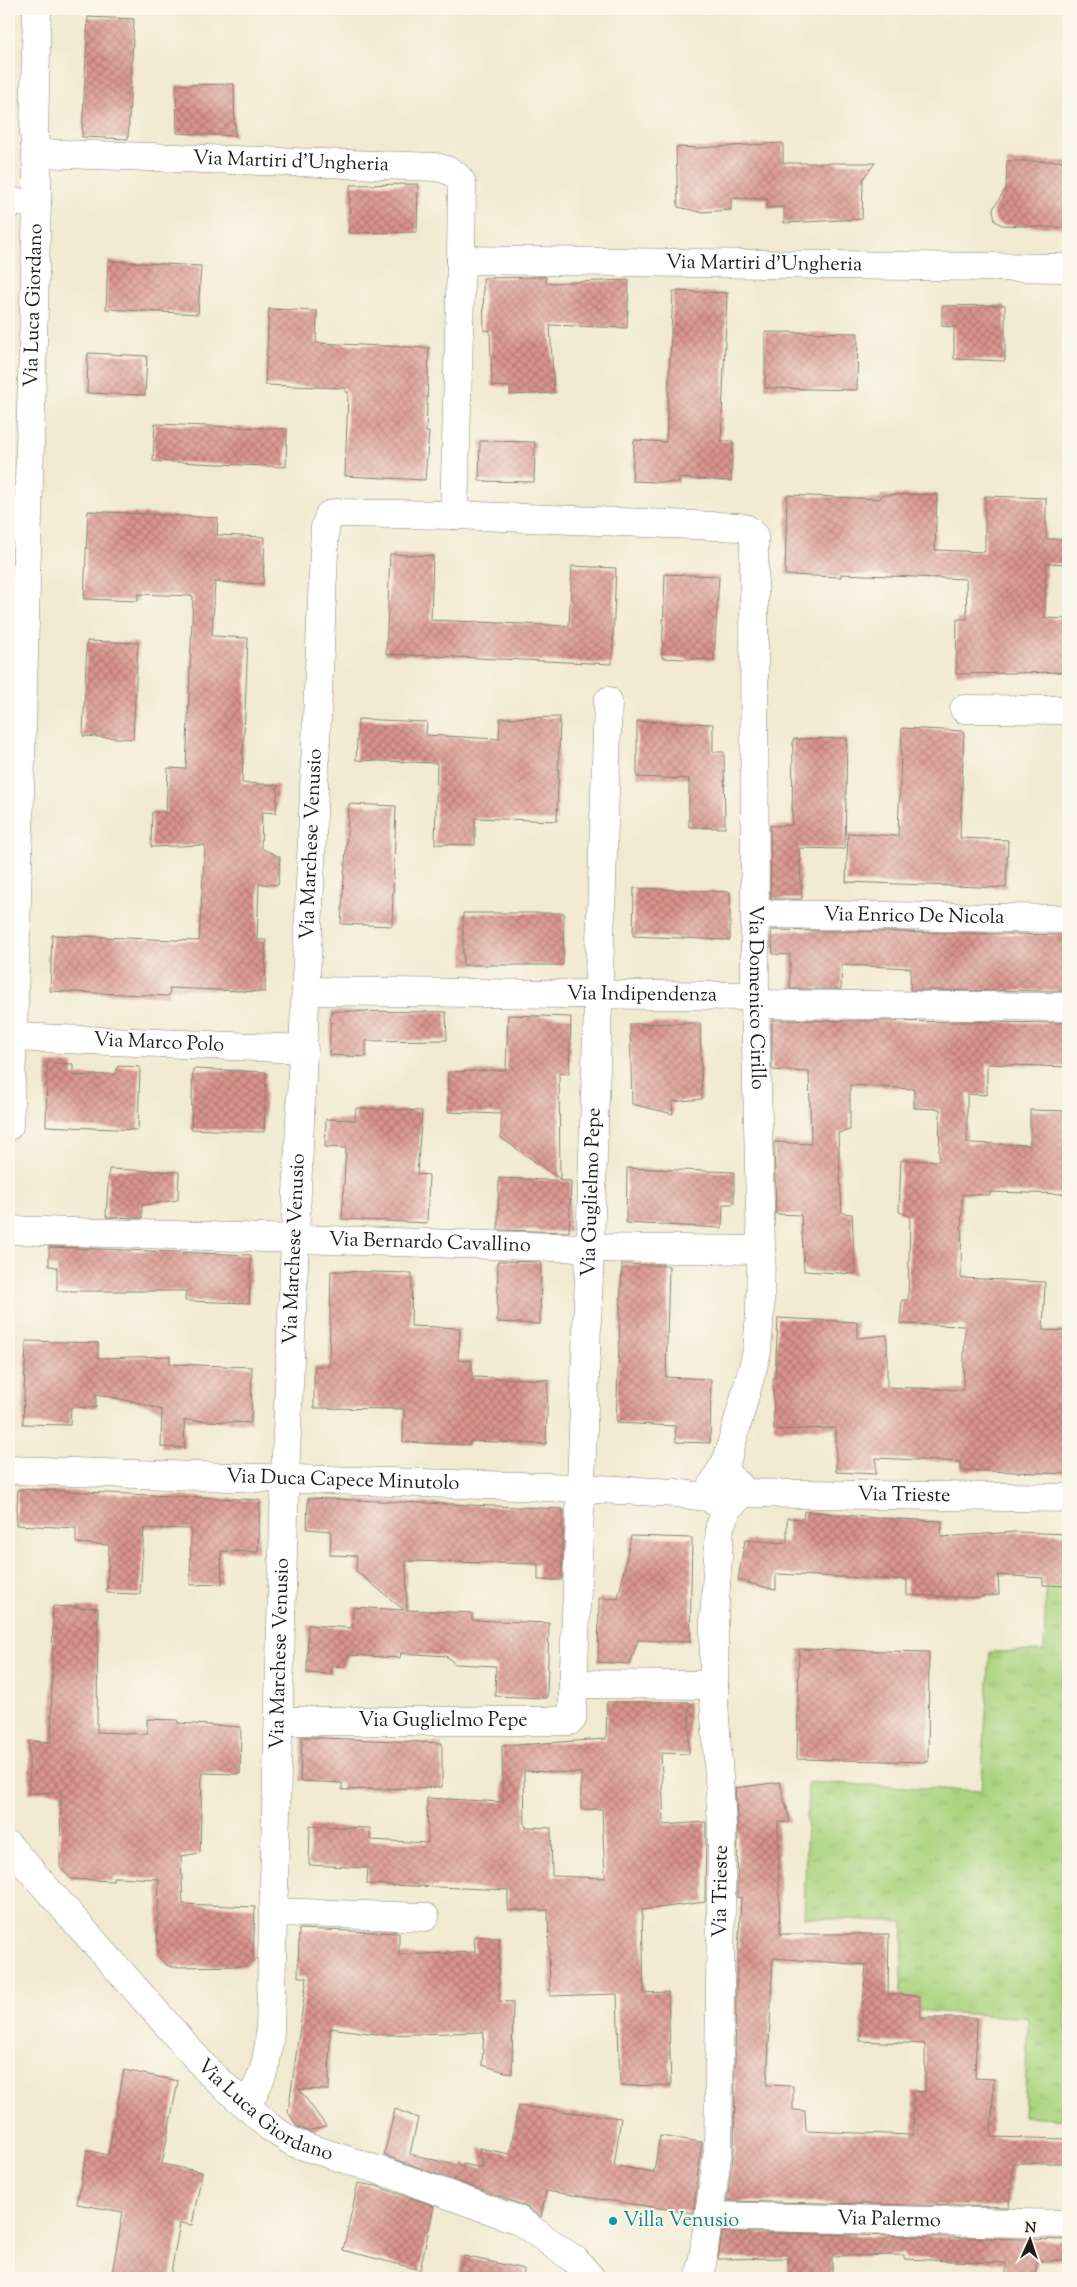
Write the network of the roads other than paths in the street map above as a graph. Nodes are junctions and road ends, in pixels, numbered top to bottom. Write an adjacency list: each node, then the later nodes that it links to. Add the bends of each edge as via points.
1 (37, 9): 2 (street, Via Luca Giordano)
2 (36, 153): 4 (street, Via Luca Giordano); 5 (street, Via Martiri d'Ungheria, via 436,167 448,170 462,183)
3 (9, 202): 4 (street)
4 (37, 203): 7 (street, Via Luca Giordano)
5 (461, 260): 6 (street, Via Martiri d'Ungheria); 9 (street, Via Martiri d'Ungheria)
6 (1068, 268)
7 (20, 375): 8 (street, Via Luca Giordano)
8 (19, 480): 13 (street, Via Luca Giordano)
9 (454, 515): 16 (street, Via Marchese Venusio, via 336,513 326,518); 18 (street, Via Domenico Cirillo, via 740,527 751,532 755,544)
10 (608, 700): 17 (street, Via Guglielmo Pepe)
11 (964, 709): 12 (street)
12 (1068, 710)
13 (15, 780): 20 (street, Via Luca Giordano)
14 (760, 914): 15 (street, Via Enrico De Nicola)
15 (1068, 919)
16 (306, 991): 17 (street, Via Indipendenza); 21 (street, Via Marchese Venusio)
17 (598, 994): 18 (street, Via Indipendenza, via 742,996); 25 (street, Via Guglielmo Pepe)
18 (755, 1000): 19 (street, Via Indipendenza, via 767,1004); 26 (street, Via Domenico Cirillo)
19 (1068, 1007)
20 (13, 1037): 21 (street, Via Marco Polo); 22 (street, Via Luca Giordano)
21 (304, 1049): 24 (street, Via Marchese Venusio)
22 (9, 1126)
23 (9, 1230): 24 (street, Via Bernardo Cavallino)
24 (296, 1240): 25 (street, Via Bernardo Cavallino); 28 (street, Via Marchese Venusio)
25 (590, 1248): 26 (street, Via Bernardo Cavallino); 30 (street, Via Guglielmo Pepe)
26 (761, 1250): 29 (street, Via Domenico Cirillo, via 757,1351)
27 (9, 1470): 28 (street, Via Duca Capece Minutolo)
28 (285, 1479): 30 (street, Via Duca Capece Minutolo); 34 (street, Via Marchese Venusio)
29 (724, 1485): 30 (street, Via Duca Capece Minutolo, via 676,1493); 31 (street, Via Trieste); 33 (street, Via Trieste, via 714,1618)
30 (579, 1488): 32 (street, Via Guglielmo Pepe)
31 (1068, 1498)
32 (574, 1684): 33 (street); 34 (street, Via Guglielmo Pepe, via 570,1721)
33 (714, 1685): 39 (street, Via Trieste, via 722,1826 718,2150)
34 (279, 1721): 36 (street, Via Marchese Venusio)
35 (9, 1846): 38 (street, Via Luca Giordano, via 209,2072)
36 (273, 1912): 37 (street); 38 (street, Via Marchese Venusio, via 268,2057 262,2078)
37 (425, 1917)
38 (247, 2106): 41 (street, Via Luca Giordano, via 294,2143 518,2220 575,2260)
39 (709, 2216): 40 (street, Via Palermo); 42 (street, Via Trieste)
40 (1068, 2224)
41 (591, 2278)
42 (700, 2278)

